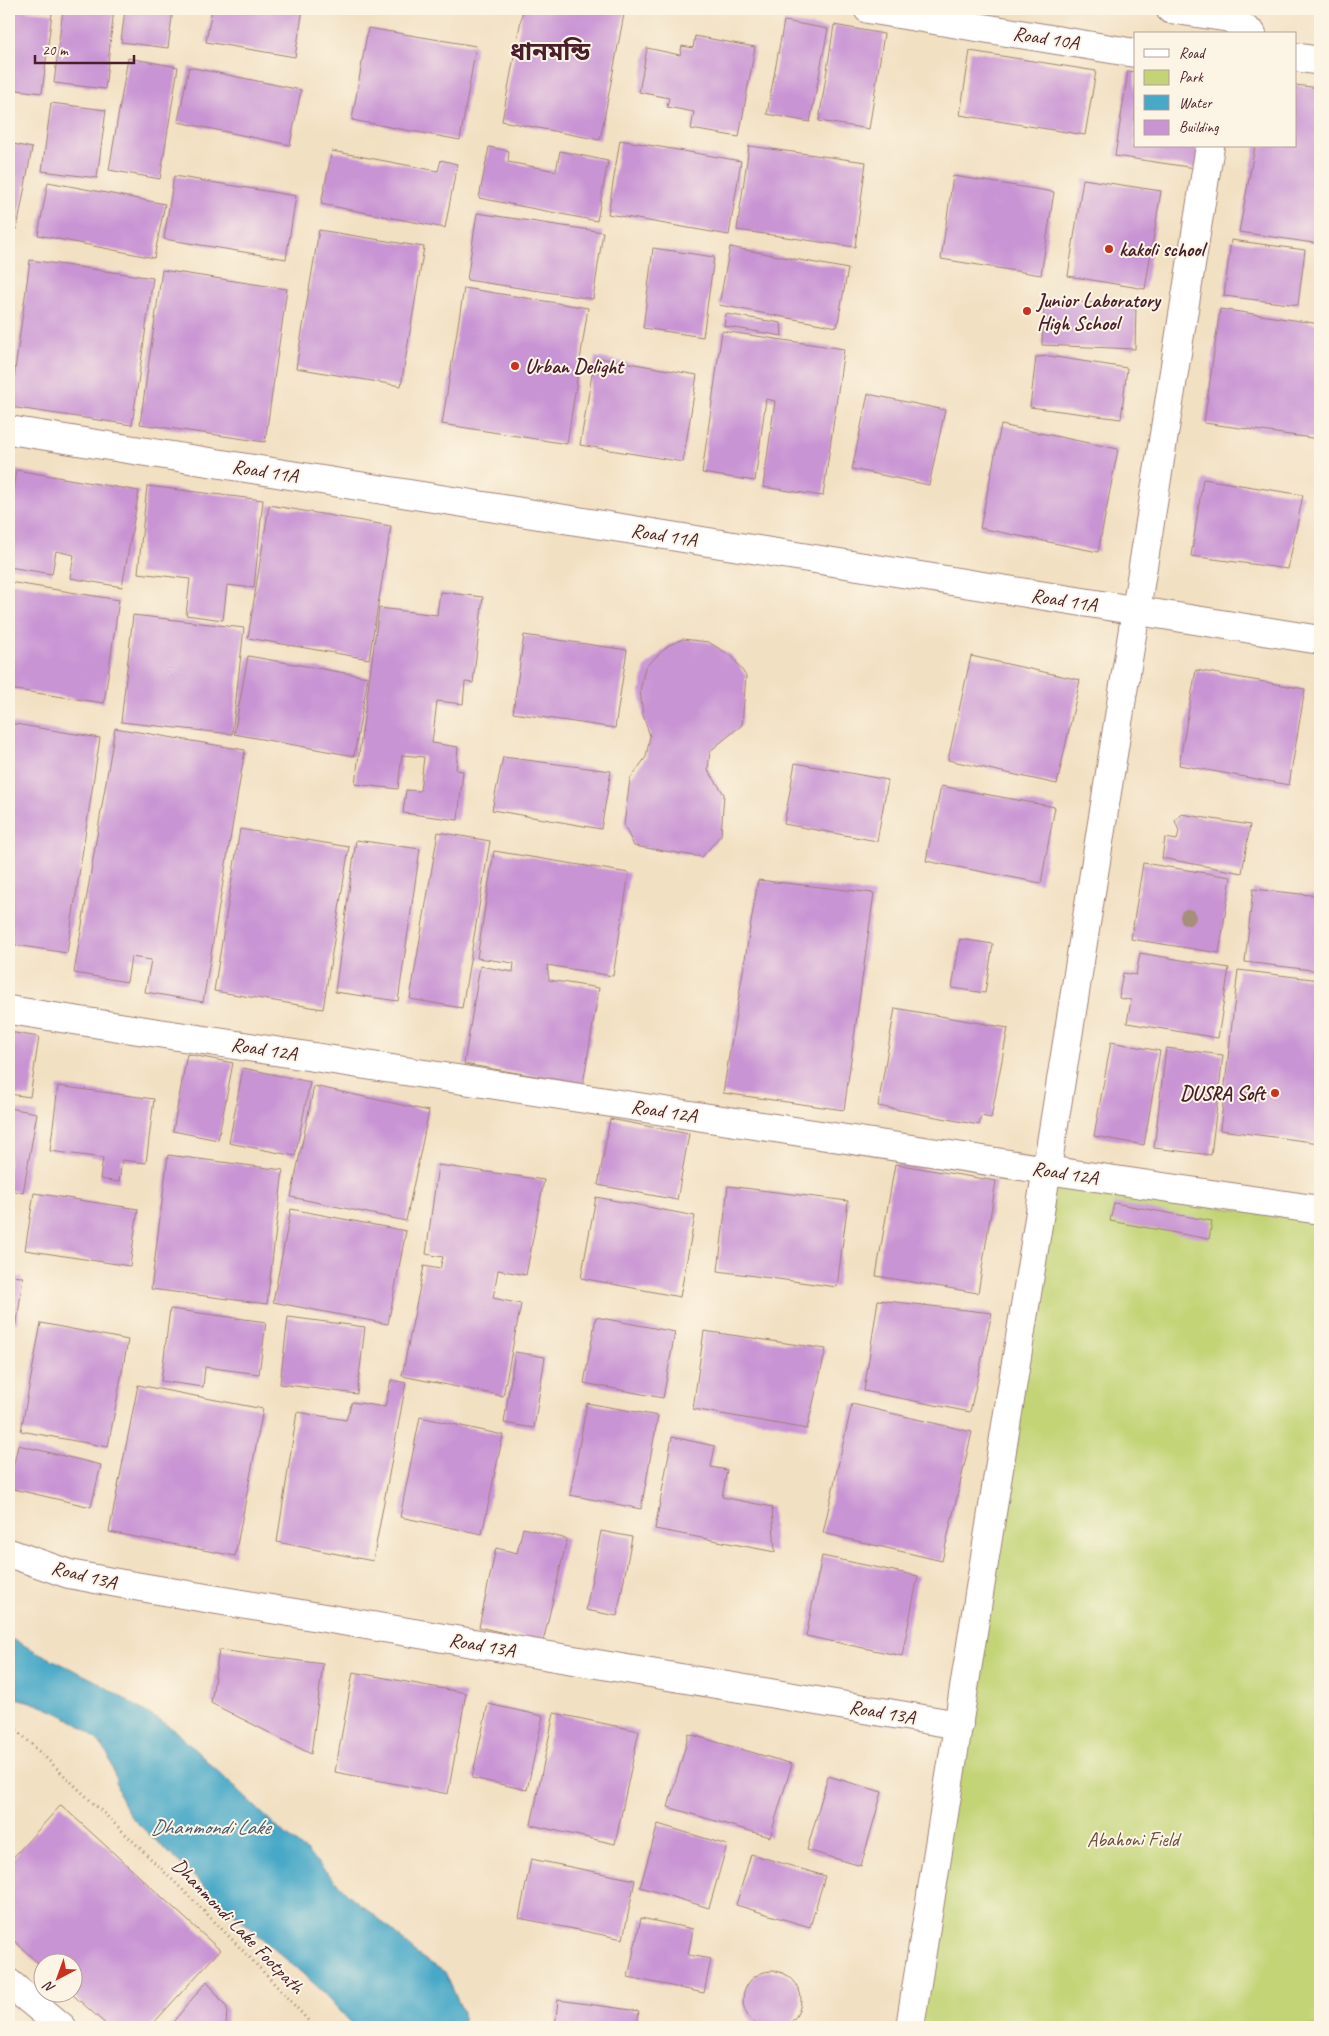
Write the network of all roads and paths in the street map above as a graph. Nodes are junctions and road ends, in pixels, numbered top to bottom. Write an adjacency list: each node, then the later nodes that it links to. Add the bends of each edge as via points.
1 (868, 9): 5 (street, Road 10A)
2 (1170, 9): 3 (street)
3 (1230, 20): 4 (street)
4 (1249, 32)
5 (1134, 53)
6 (1296, 57): 7 (street)
7 (1320, 61)
8 (1210, 148): 10 (street)
9 (9, 430): 10 (street, Road 11A)
10 (1136, 611): 11 (street, Road 11A); 13 (street)
11 (1320, 640)
12 (9, 1010): 13 (street, Road 12A)
13 (1047, 1170): 14 (street, Road 12A); 17 (street)
14 (1320, 1210)
15 (9, 1553): 17 (street, Road 13A, via 69,1574 116,1583)
16 (9, 1724): 20 (path, Dhanmondi Lake Footpath, via 150,1857)
17 (959, 1725): 21 (street)
18 (9, 1983): 19 (street)
19 (62, 2027)
20 (314, 2027)
21 (910, 2027)

